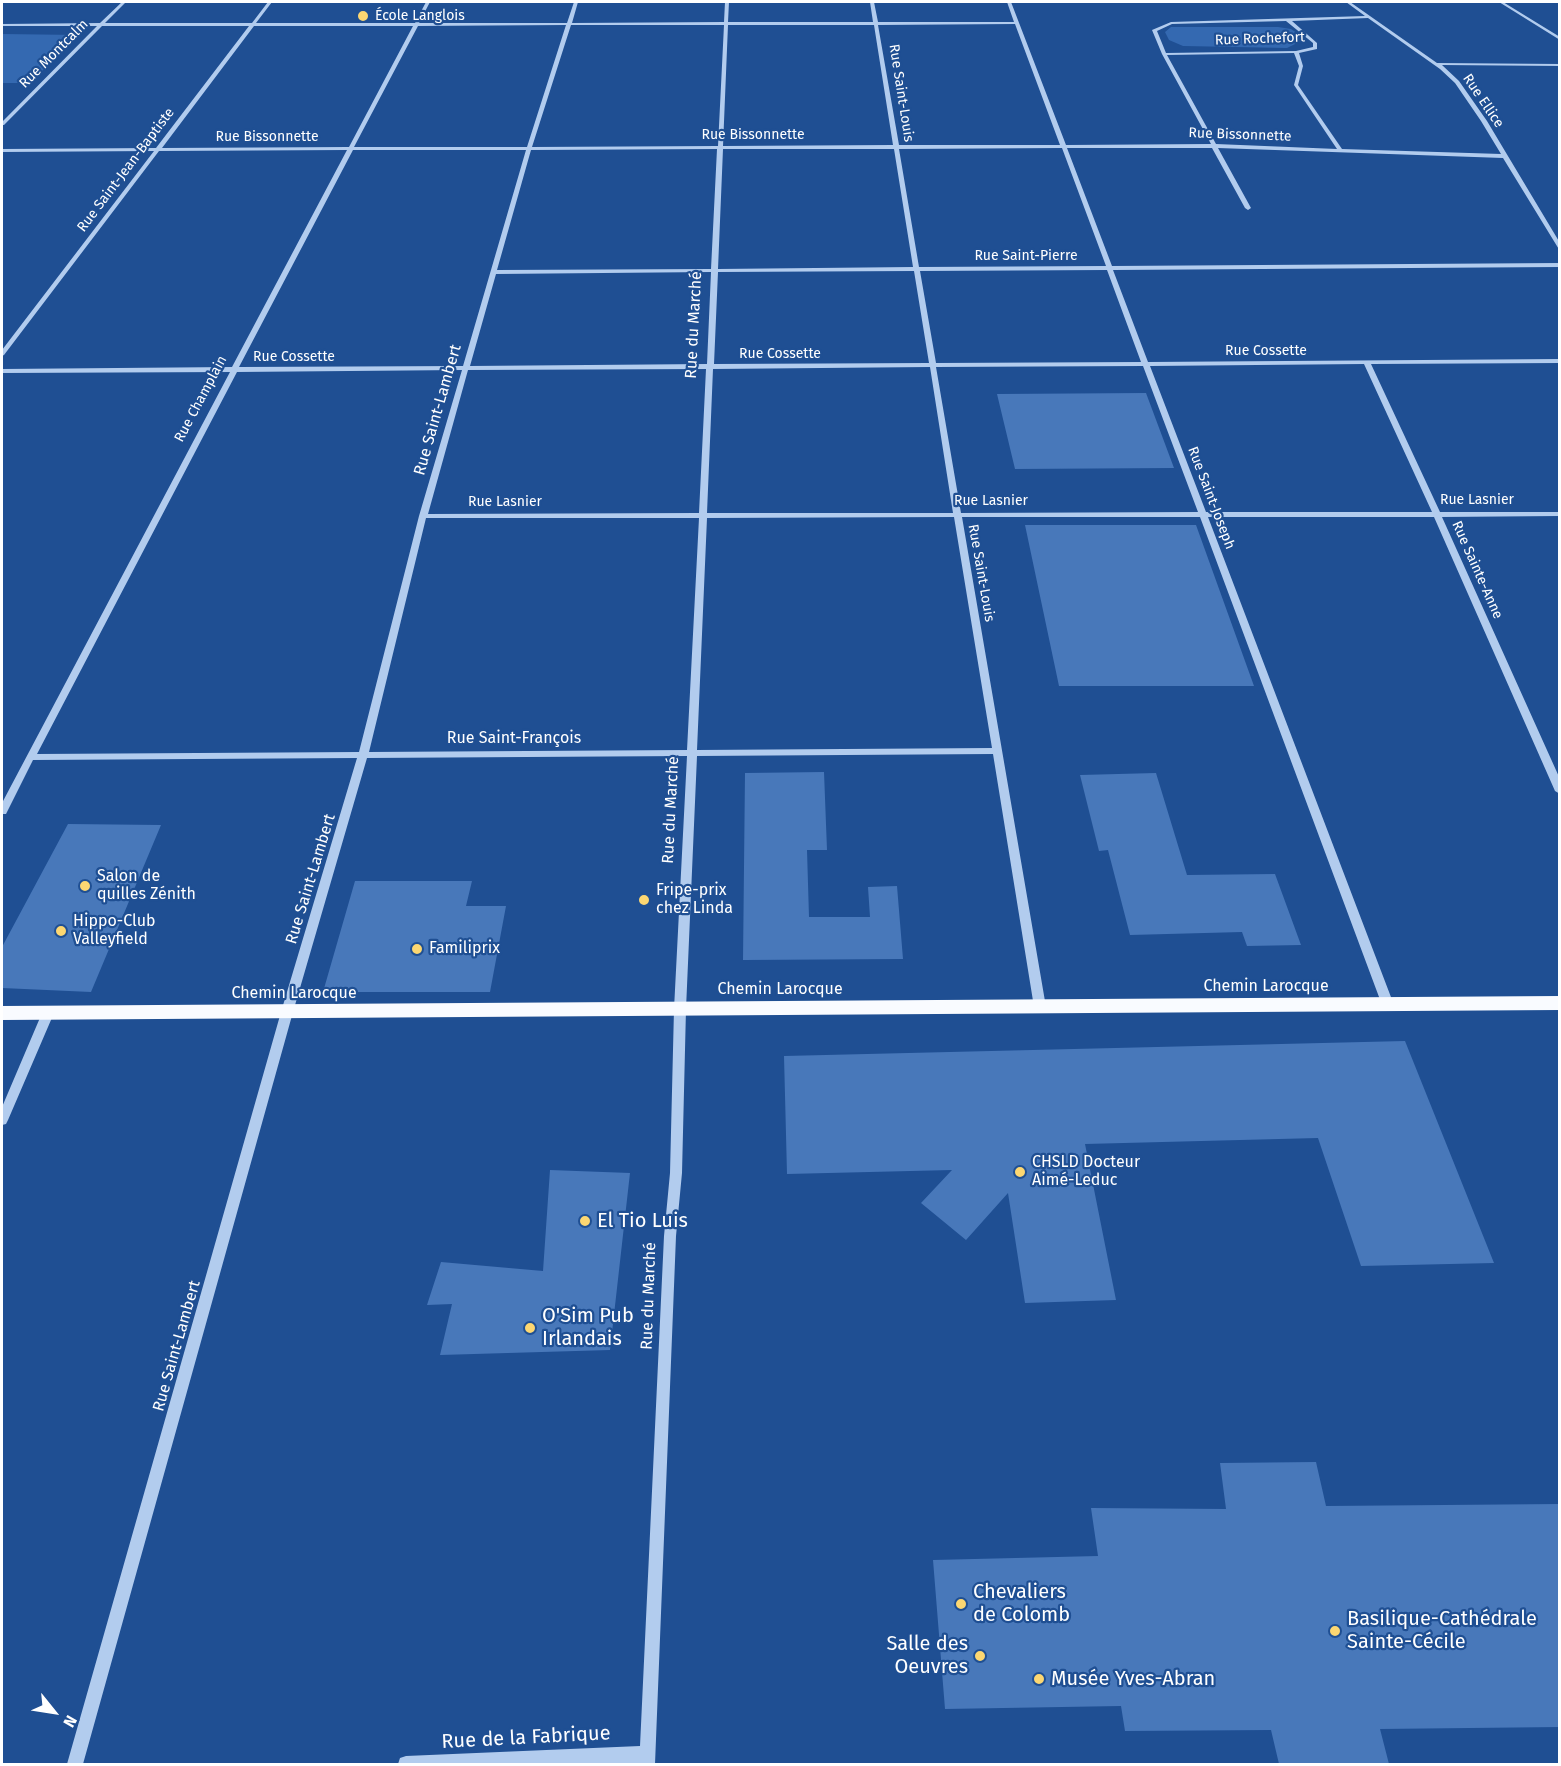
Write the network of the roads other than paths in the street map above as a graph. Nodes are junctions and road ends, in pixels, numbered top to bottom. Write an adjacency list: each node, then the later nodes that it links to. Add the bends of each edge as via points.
1 (124, 2): 16 (street, Rue Montcalm)
2 (270, 2): 17 (street, Rue Saint-Jean-Baptiste)
3 (428, 2): 18 (street, Rue Champlain)
4 (576, 2): 19 (street, Rue Saint-Lambert)
5 (727, 2): 12 (street, Rue du Marché)
6 (872, 2): 13 (street, Rue Saint-Louis)
7 (1009, 2): 14 (street, Rue Saint-Joseph)
8 (1348, 2): 10 (street, Rue Ellice)
9 (1501, 2): 20 (street)
10 (1370, 17): 11 (street, Rue Rochefort); 23 (street, Rue Ellice)
11 (1288, 20): 21 (street, Rue Rochefort, via 1316,45 1311,50); 22 (street, Rue Rochefort, via 1167,23 1154,30)
12 (726, 23): 13 (street); 19 (street); 29 (street, Rue du Marché)
13 (876, 23): 14 (street); 27 (street, Rue Saint-Louis)
14 (1017, 23): 26 (street, Rue Saint-Joseph)
15 (2, 24): 16 (street)
16 (101, 24): 17 (street); 25 (street, Rue Montcalm)
17 (253, 24): 18 (street); 32 (street, Rue Saint-Jean-Baptiste)
18 (416, 24): 19 (street); 30 (street, Rue Champlain)
19 (570, 24): 31 (street, Rue Saint-Lambert)
20 (1560, 39)
21 (1296, 52): 22 (street, Rue Rochefort); 34 (street, via 1301,66 1296,85)
22 (1164, 54): 28 (street, Rue Rochefort)
23 (1436, 64): 24 (street); 35 (street, Rue Ellice, via 1457,82)
24 (1559, 66)
25 (2, 124)
26 (1063, 145): 27 (street, Rue Bissonnette); 28 (street, Rue Bissonnette); 39 (street, Rue Saint-Joseph)
27 (897, 146): 29 (street, Rue Bissonnette); 40 (street, Rue Saint-Louis)
28 (1213, 146): 34 (street, Rue Bissonnette); 36 (street, Rue Rochefort)
29 (720, 147): 31 (street, Rue Bissonnette); 41 (street, Rue du Marché)
30 (350, 148): 31 (street, Rue Bissonnette); 32 (street, Rue Bissonnette); 50 (street, Rue Champlain)
31 (529, 148): 42 (street, Rue Saint-Lambert)
32 (157, 149): 33 (street, Rue Bissonnette); 43 (street, Rue Saint-Jean-Baptiste)
33 (2, 150)
34 (1341, 151): 35 (street, Rue Bissonnette)
35 (1505, 156): 37 (street, Rue Ellice)
36 (1248, 208)
37 (1560, 249)
38 (1560, 265): 39 (street, Rue Saint-Pierre)
39 (1110, 268): 40 (street, Rue Saint-Pierre); 46 (street, Rue Saint-Joseph)
40 (917, 269): 41 (street, Rue Saint-Pierre); 47 (street, Rue Saint-Louis)
41 (715, 271): 42 (street, Rue Saint-Pierre); 48 (street, Rue du Marché)
42 (493, 272): 49 (street, Rue Saint-Lambert)
43 (2, 354)
44 (1560, 361): 45 (street, Rue Cossette)
45 (1365, 362): 46 (street, Rue Cossette); 53 (street, Rue Sainte-Anne)
46 (1146, 363): 47 (street, Rue Cossette); 52 (street, Rue Saint-Joseph)
47 (933, 365): 48 (street, Rue Cossette); 55 (street, Rue Saint-Louis)
48 (710, 366): 49 (street, Rue Cossette); 57 (street, Rue du Marché)
49 (466, 368): 50 (street, Rue Cossette); 56 (street, Rue Saint-Lambert)
50 (234, 370): 51 (street, Rue Cossette); 61 (street, Rue Champlain)
51 (2, 371)
52 (1203, 514): 53 (street, Rue Lasnier); 55 (street, Rue Lasnier); 65 (street, Rue Saint-Joseph)
53 (1437, 514): 54 (street, Rue Lasnier); 62 (street, Rue Sainte-Anne)
54 (1560, 514)
55 (958, 515): 57 (street, Rue Lasnier); 58 (street, Rue Saint-Louis)
56 (423, 516): 57 (street, Rue Lasnier); 60 (street, Rue Saint-Lambert)
57 (703, 516): 59 (street, Rue du Marché)
58 (998, 751): 59 (street, Rue Saint-François); 66 (street, Rue Saint-Louis)
59 (692, 753): 60 (street, Rue Saint-François); 67 (street, Rue du Marché)
60 (363, 755): 61 (street, Rue Saint-François); 68 (street, Rue Saint-Lambert)
61 (30, 758): 63 (street, Rue Champlain)
62 (1560, 791)
63 (2, 811)
64 (1560, 1003): 65 (main road, Chemin Larocque)
65 (1388, 1005): 66 (main road, Chemin Larocque)
66 (1040, 1007): 67 (main road, Chemin Larocque)
67 (680, 1009): 68 (main road, Chemin Larocque); 72 (street, Rue du Marché)
68 (287, 1012): 70 (main road, Chemin Larocque); 73 (street, Rue Saint-Lambert)
69 (2, 1013): 70 (main road, Chemin Larocque)
70 (48, 1013): 71 (street)
71 (2, 1120)
72 (648, 1759): 74 (street, Rue de la Fabrique)
73 (75, 1764)
74 (406, 1764)

